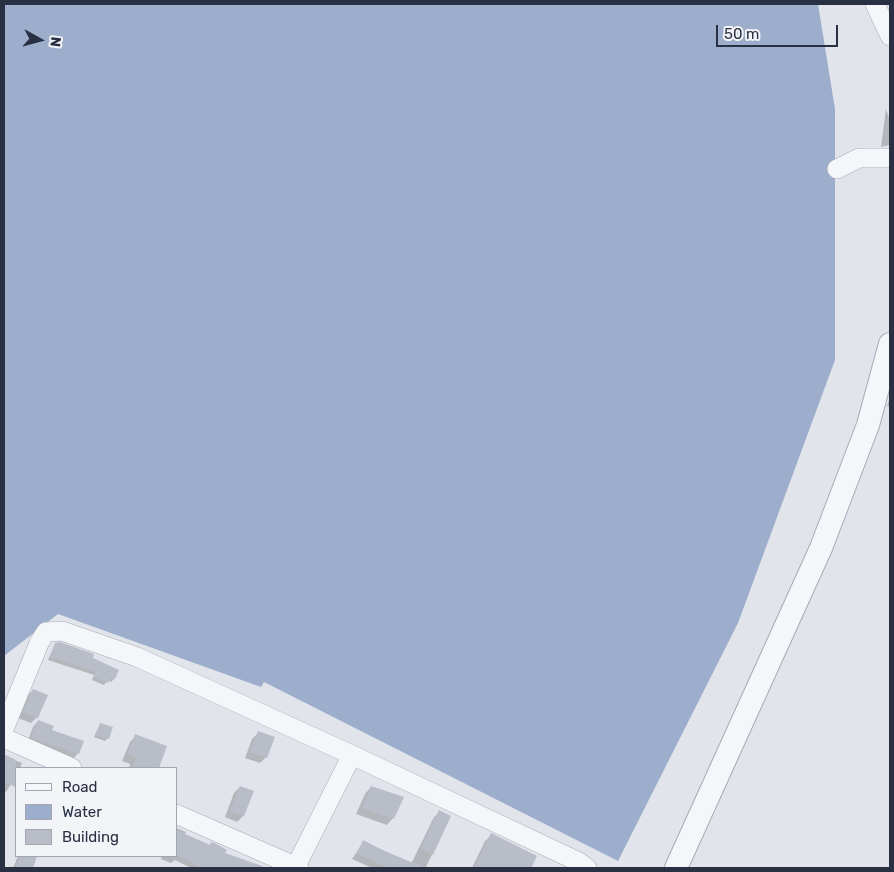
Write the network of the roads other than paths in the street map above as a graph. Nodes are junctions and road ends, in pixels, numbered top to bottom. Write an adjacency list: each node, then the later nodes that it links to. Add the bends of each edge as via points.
1 (875, 4): 2 (street)
2 (890, 36)
3 (890, 158): 4 (street, via 859,158)
4 (837, 169)
5 (890, 344): 13 (street, via 868,425 821,548)
6 (4, 729): 8 (street, via 40,641 46,632 54,630 137,657)
7 (4, 738): 9 (street)
8 (352, 755): 11 (street); 12 (street)
9 (70, 767)
10 (178, 815): 11 (street)
11 (297, 868)
12 (587, 868)
13 (676, 868)

